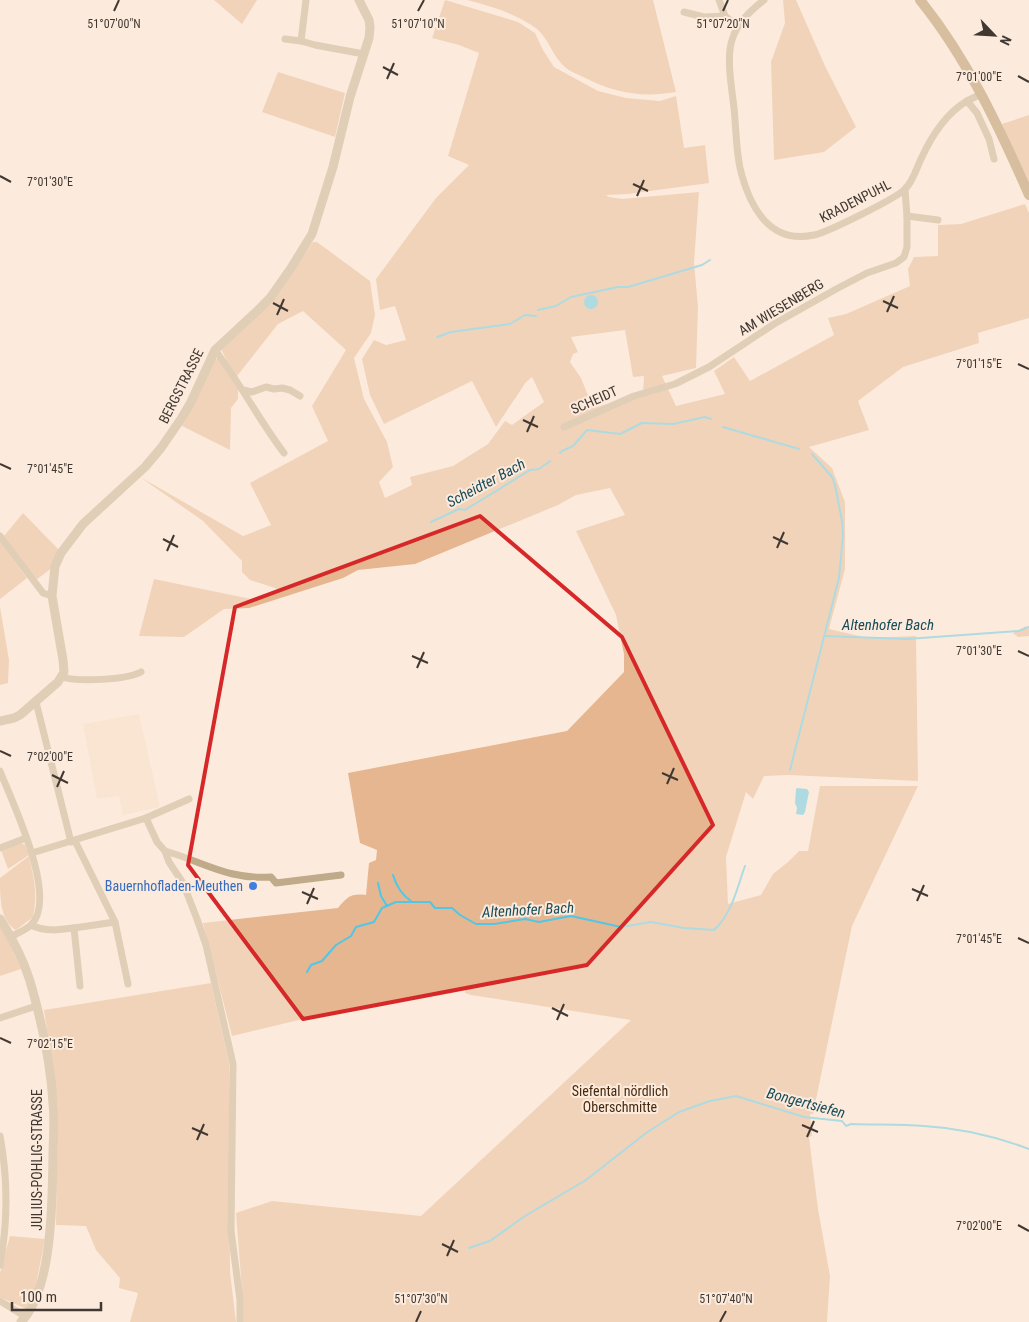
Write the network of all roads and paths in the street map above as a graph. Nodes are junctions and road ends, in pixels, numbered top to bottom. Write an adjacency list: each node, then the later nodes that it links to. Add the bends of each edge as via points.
1 (306, 0): 10 (street)
2 (359, 0): 11 (street, BERGSTRASSE, via 370,27)
3 (719, 0): 7 (street)
4 (764, 0): 8 (street, KRADENPUHL)
5 (920, 0): 12 (main road, via 935,18)
6 (684, 12): 7 (street, via 704,17)
7 (725, 16): 8 (street)
8 (737, 26): 15 (street, KRADENPUHL, via 731,42 730,74 740,166 744,182 765,222 778,233 801,237 816,235)
9 (285, 39): 10 (street)
10 (301, 41): 11 (street)
11 (364, 54): 19 (street, BERGSTRASSE, via 312,234 270,298)
12 (981, 94): 13 (street, KRADENPUHL); 16 (main road)
13 (967, 101): 14 (street, via 977,113); 15 (street, KRADENPUHL, via 956,108 936,132)
14 (994, 159)
15 (904, 190): 17 (street, AM WIESENBERG)
16 (1029, 195)
17 (907, 216): 18 (street); 22 (street, AM WIESENBERG, via 907,247 904,257 896,263 845,284 774,324 709,367 675,384)
18 (938, 220)
19 (215, 350): 20 (street); 26 (street, BERGSTRASSE, via 191,402 171,434 145,467 83,524 61,553 55,566)
20 (243, 390): 21 (street, via 282,388); 24 (street)
21 (300, 396)
22 (634, 396): 23 (street, SCHEIDT)
23 (564, 427)
24 (284, 454)
25 (0, 536): 26 (street, via 43,593)
26 (52, 596): 28 (street, BERGSTRASSE, via 63,660)
27 (141, 672): 28 (street, via 129,677 72,680)
28 (62, 677): 29 (street)
29 (36, 702): 30 (street, via 14,718); 35 (street)
30 (0, 721)
31 (0, 771): 34 (street)
32 (189, 799): 33 (street)
33 (146, 818): 35 (street); 37 (street)
34 (26, 838): 36 (street); 38 (street)
35 (73, 841): 38 (street); 41 (street)
36 (0, 848)
37 (165, 851): 39 (street, via 228,874 251,878 271,876 276,883); 53 (street, via 183,883 206,945 233,1064 232,1231)
38 (32, 853): 42 (street, via 40,904)
39 (341, 876)
40 (0, 919): 44 (street, JULIUS-POHLIG-STRASSE)
41 (115, 922): 43 (street); 45 (street)
42 (31, 925): 43 (street, via 53,930); 44 (street)
43 (74, 928): 46 (street)
44 (11, 937): 47 (street, JULIUS-POHLIG-STRASSE)
45 (128, 984)
46 (80, 986)
47 (36, 1006): 48 (street); 52 (street, JULIUS-POHLIG-STRASSE, via 54,1105 52,1207 50,1235 40,1281 33,1305)
48 (0, 1018)
49 (0, 1136): 50 (street, via 7,1197)
50 (0, 1265)
51 (0, 1300): 52 (street)
52 (23, 1319)
53 (240, 1322)

